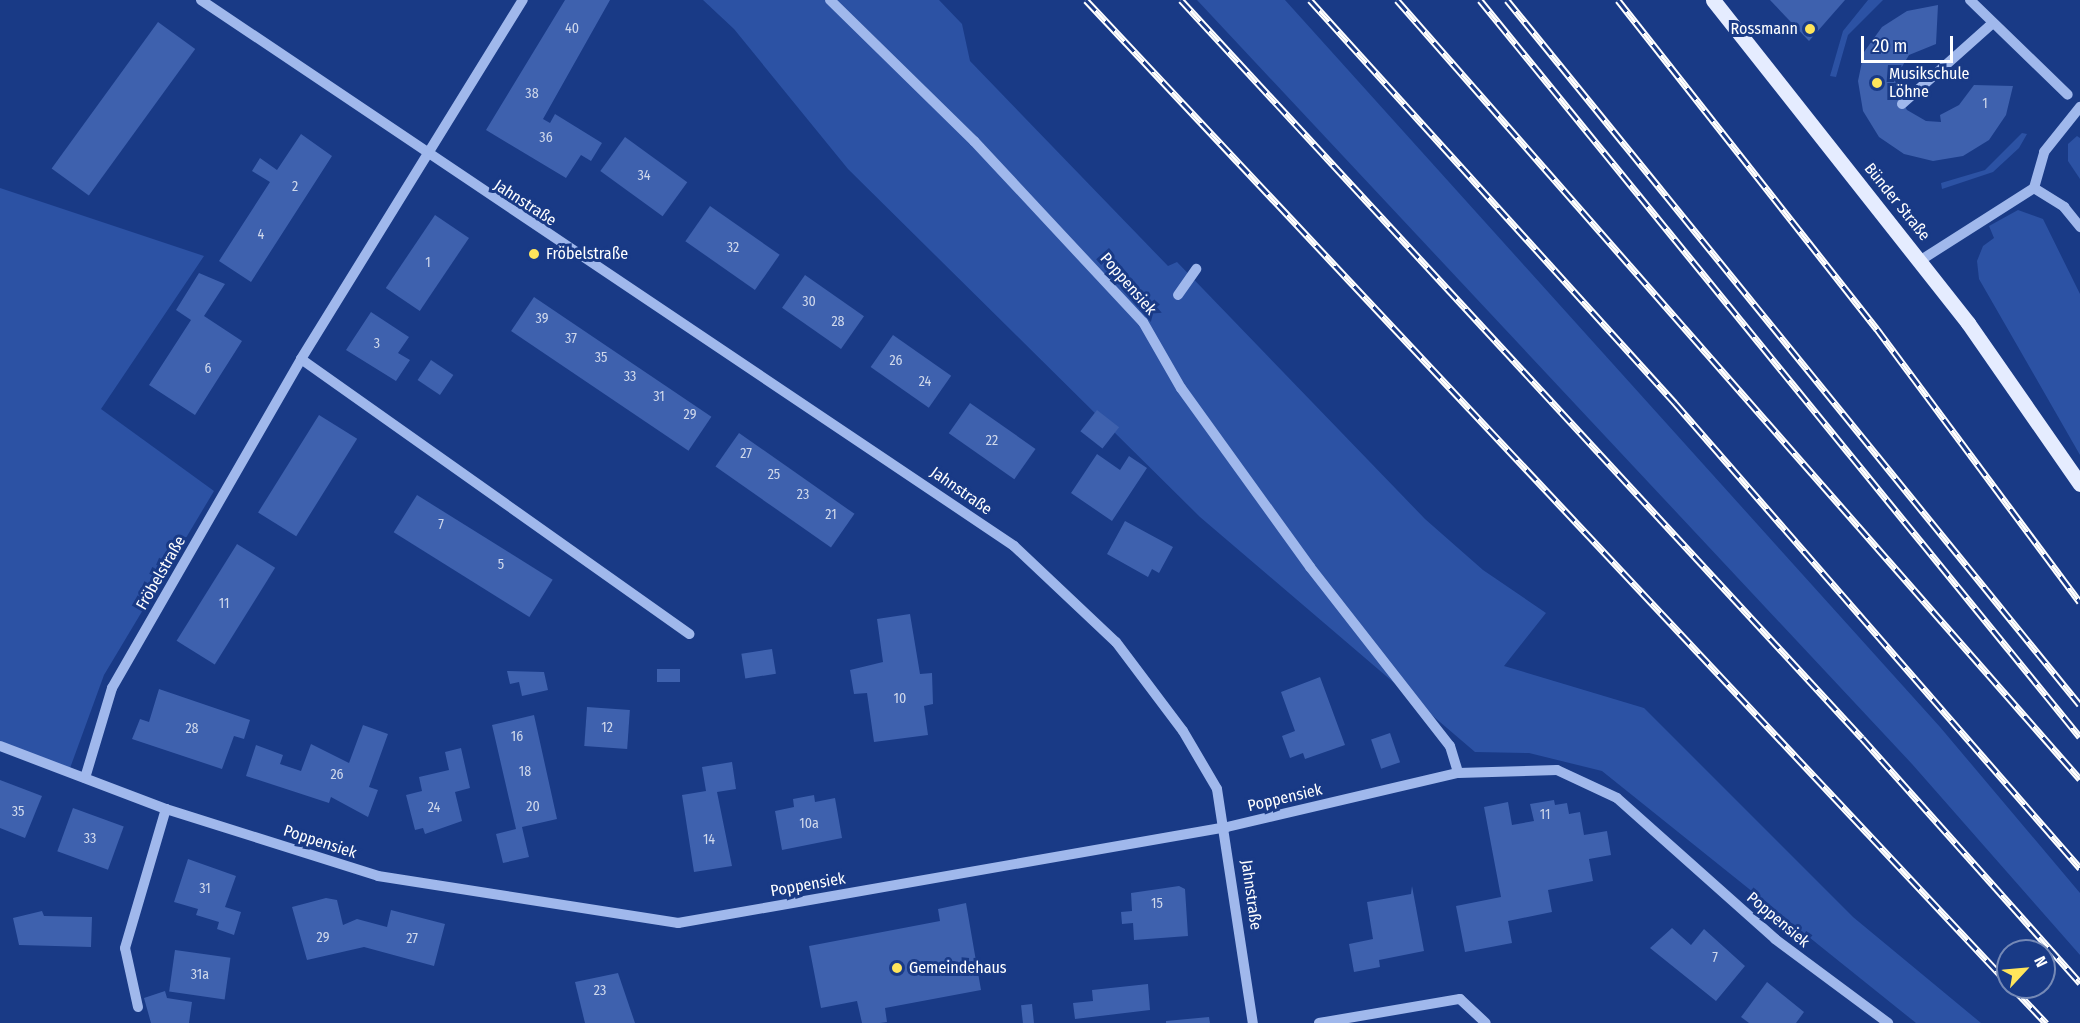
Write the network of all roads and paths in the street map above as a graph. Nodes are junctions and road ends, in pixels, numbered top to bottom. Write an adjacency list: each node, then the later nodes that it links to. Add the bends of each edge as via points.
1 (201, 0): 11 (street, Jahnstraße)
2 (524, 0): 11 (street)
3 (830, 0): 21 (street, Poppensiek, via 974,141 1143,322 1181,388 1303,557 1450,746)
4 (1713, 0): 14 (main road, Bünder Straße)
5 (1970, 0): 6 (street)
6 (1994, 23): 7 (street); 8 (street)
7 (2068, 95)
8 (1902, 104)
9 (2080, 107): 10 (street)
10 (2076, 117): 12 (street, via 2044,153)
11 (426, 156): 17 (street, Fröbelstraße); 24 (street, Jahnstraße, via 772,379 1014,546 1116,642 1183,731 1217,789)
12 (2034, 188): 13 (street, via 2064,207); 14 (street)
13 (2080, 227)
14 (1921, 260): 18 (main road, Bünder Straße)
15 (1196, 269): 16 (street)
16 (1178, 295)
17 (301, 360): 19 (street); 22 (street, Fröbelstraße, via 112,688)
18 (2080, 484)
19 (690, 634)
20 (0, 746): 22 (street, Poppensiek)
21 (1458, 773): 24 (street, Poppensiek); 29 (street, Poppensiek, via 1557,770 1617,798 1775,939)
22 (85, 778): 23 (street, Poppensiek)
23 (166, 809): 24 (street, Poppensiek, via 378,876 678,923); 25 (street, via 125,948)
24 (1227, 827): 26 (street, Jahnstraße)
25 (138, 1007)
26 (1253, 1023)
27 (1319, 1023): 28 (street, via 1460,999)
28 (1486, 1023)
29 (1888, 1023)

